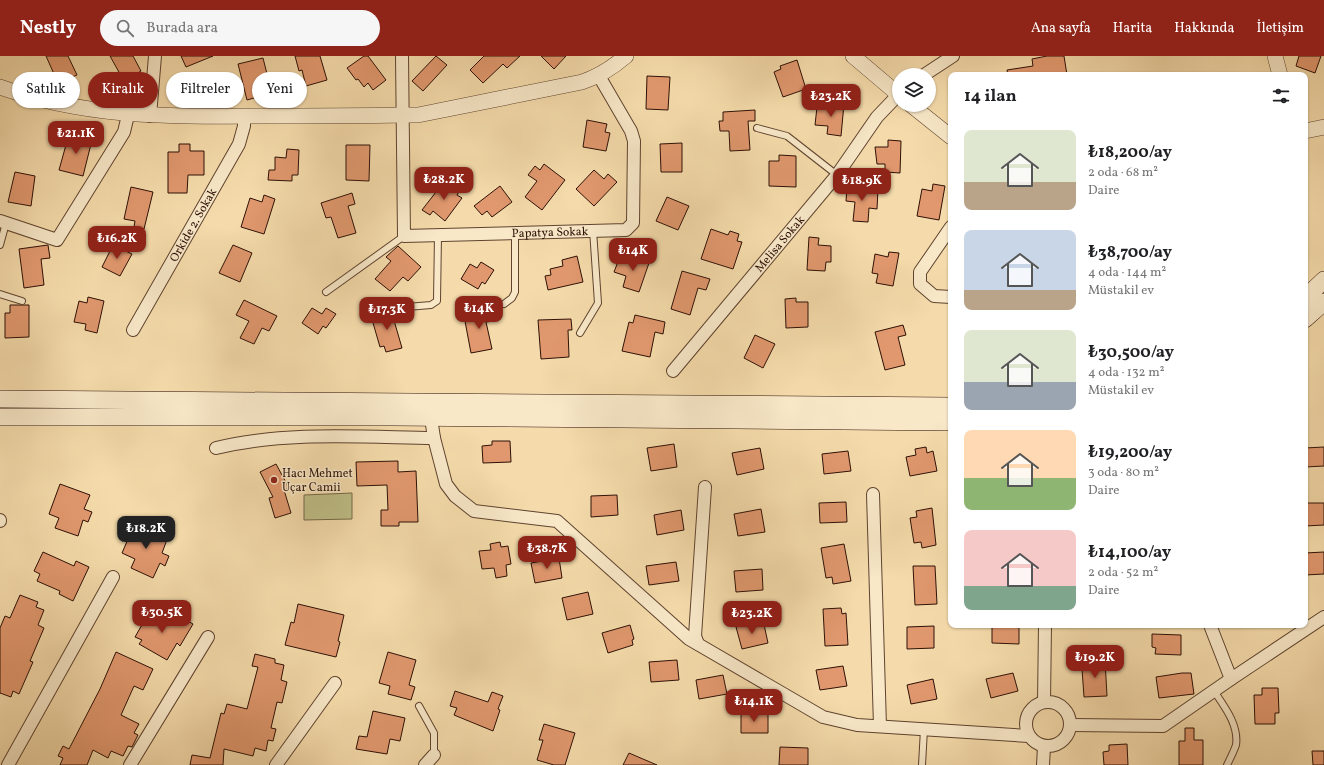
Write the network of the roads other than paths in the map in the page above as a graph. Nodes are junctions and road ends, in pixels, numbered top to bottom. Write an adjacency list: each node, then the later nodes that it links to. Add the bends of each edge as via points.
1 (154, 56): 15 (street)
2 (402, 56): 17 (street)
3 (626, 56): 9 (street)
4 (853, 56): 11 (street)
5 (953, 56): 7 (street)
6 (1275, 56): 8 (street)
7 (935, 68)
8 (1279, 72)
9 (600, 76): 17 (street, via 564,86); 24 (street, Papatya Sokak, via 632,131 633,223 626,230)
10 (0, 87): 14 (street, via 55,103)
11 (892, 88)
12 (892, 101): 22 (street, Melisa Sokak, via 877,117)
13 (920, 112): 21 (street)
14 (128, 115): 15 (street); 23 (street, via 124,132 56,240)
15 (150, 116): 16 (street)
16 (244, 116): 17 (street); 40 (street, Orkide 2. Sokak, via 239,144)
17 (404, 116): 28 (street)
18 (1324, 127): 20 (street)
19 (757, 128): 22 (lane, via 787,136)
20 (1308, 130)
21 (948, 135)
22 (837, 175): 42 (street, Melisa Sokak)
23 (3, 222): 29 (lane)
24 (594, 230): 26 (street, Papatya Sokak); 41 (lane, via 598,303)
25 (948, 231): 34 (street, via 920,272 920,284 934,296)
26 (515, 232): 27 (street, Papatya Sokak); 37 (lane, via 515,292)
27 (438, 235): 28 (street, Papatya Sokak); 38 (lane, via 437,301 431,305)
28 (404, 236): 31 (lane)
29 (0, 245)
30 (1324, 280): 33 (main road)
31 (326, 292)
32 (0, 294): 35 (lane)
33 (1308, 295)
34 (948, 297)
35 (22, 301)
36 (1324, 302): 39 (main road)
37 (504, 304)
38 (407, 307)
39 (1308, 316)
40 (133, 330)
41 (580, 334)
42 (673, 371)
43 (0, 399): 45 (main road)
44 (948, 406): 45 (main road)
45 (48, 409): 46 (main road); 47 (main road)
46 (0, 416)
47 (431, 418): 48 (main road); 49 (street)
48 (948, 422)
49 (434, 438): 50 (street, via 311,436 241,442); 60 (street, via 446,484 455,496 474,510 557,521 689,639)
50 (216, 448)
51 (705, 487): 60 (street, via 695,636)
52 (874, 494): 67 (street)
53 (113, 576): 72 (street)
54 (1324, 617): 58 (street)
55 (1045, 628): 64 (street)
56 (1211, 628): 61 (street)
57 (1308, 628): 61 (street)
58 (1308, 628)
59 (208, 637): 73 (street)
60 (698, 644): 67 (street, via 823,717 857,725)
61 (1231, 679): 63 (street)
62 (335, 683): 74 (street)
63 (1214, 691): 66 (street, via 1163,726); 78 (lane, via 1228,713 1235,731 1236,745)
64 (1044, 702): 66 (street, via 1060,705 1070,717); 69 (street, via 1031,710 1026,720)
65 (419, 706): 71 (lane, via 434,733)
66 (1071, 725): 70 (street, via 1065,740 1059,744)
67 (880, 726): 68 (street)
68 (924, 729): 69 (street); 76 (lane)
69 (1029, 736): 70 (street, via 1034,742)
70 (1044, 746): 77 (street)
71 (434, 755): 75 (street)
72 (8, 765)
73 (130, 765)
74 (276, 765)
75 (425, 765)
76 (922, 765)
77 (1043, 765)
78 (1227, 765)

